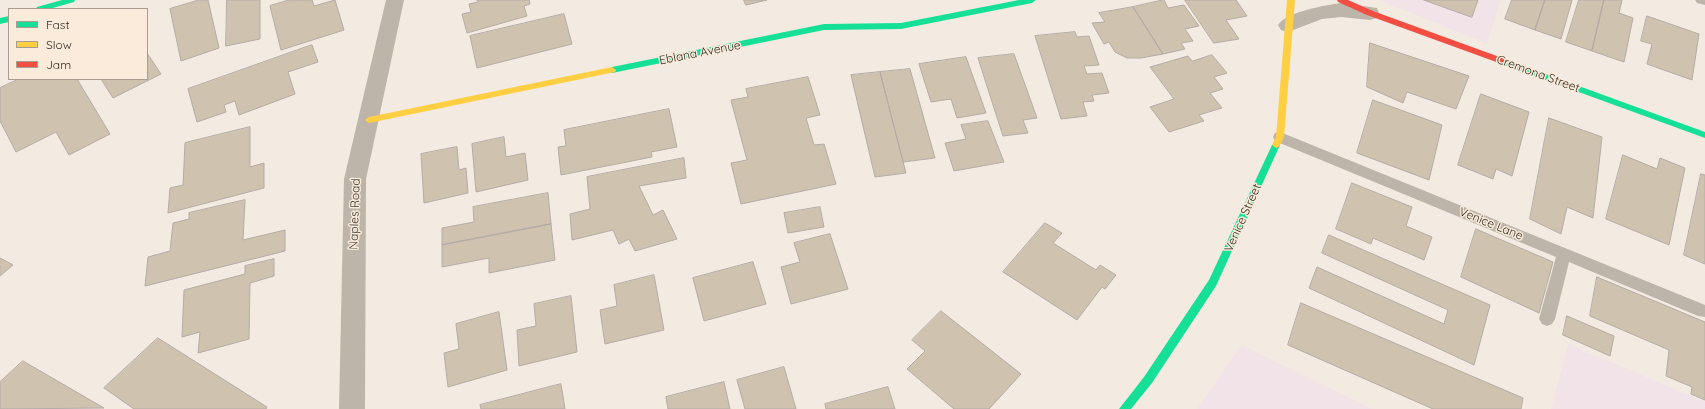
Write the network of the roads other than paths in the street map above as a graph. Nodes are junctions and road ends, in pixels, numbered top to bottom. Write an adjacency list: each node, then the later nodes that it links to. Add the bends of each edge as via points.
1 (71, 0): 8 (street)
2 (395, 0): 11 (street, Naples Road)
3 (1032, 0): 11 (street, Eblana Avenue, via 901,26 824,27)
4 (1291, 0): 10 (street, Venice Street)
5 (1341, 0): 9 (street, Cremona Street)
6 (1701, 0): 7 (lane)
7 (1705, 1)
8 (43, 8)
9 (1370, 13): 10 (street, Cremona Street, via 1341,10 1319,13); 12 (street, Cremona Street)
10 (1288, 25): 13 (street, Venice Street)
11 (369, 120): 17 (street, Naples Road, via 355,179)
12 (1705, 135)
13 (1280, 137): 14 (lane, Venice Lane); 18 (street, Venice Street, via 1213,283 1148,380)
14 (1564, 254): 15 (lane, Venice Lane); 16 (lane)
15 (1703, 311)
16 (1548, 319)
17 (352, 409)
18 (1124, 409)

